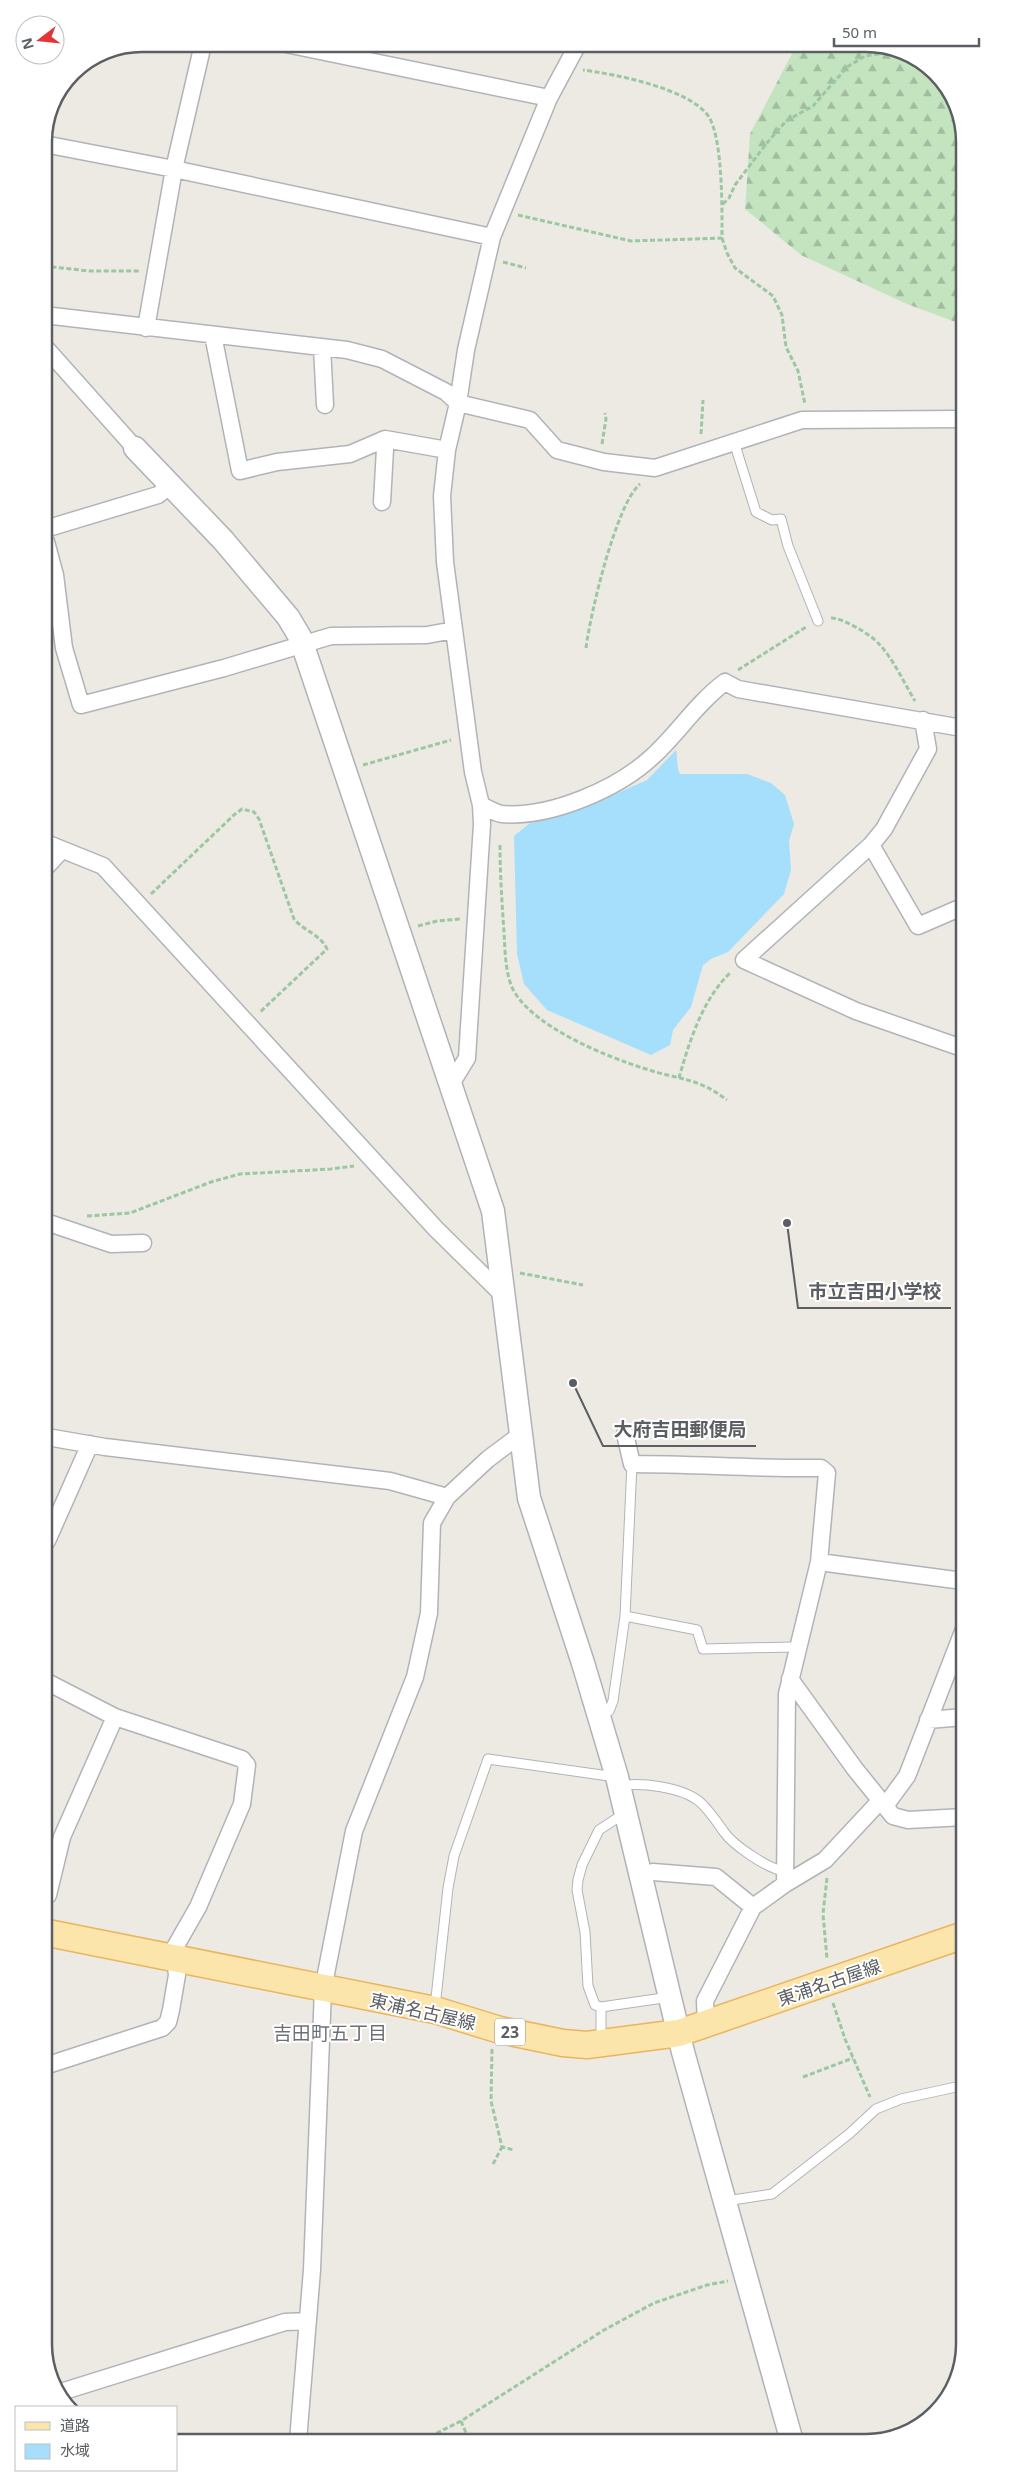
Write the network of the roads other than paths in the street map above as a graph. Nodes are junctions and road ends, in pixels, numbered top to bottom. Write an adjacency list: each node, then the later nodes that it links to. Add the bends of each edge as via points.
1 (201, 52): 6 (street)
2 (326, 52): 4 (street)
3 (574, 53): 4 (street)
4 (549, 98): 7 (street)
5 (53, 146): 6 (street)
6 (174, 169): 7 (street); 9 (street)
7 (492, 237): 13 (street, via 466,350)
8 (53, 316): 9 (street)
9 (146, 328): 10 (street)
10 (212, 335): 11 (street); 16 (street, via 240,471 277,462 350,454)
11 (322, 347): 13 (street, via 382,359 446,392); 14 (street)
12 (53, 356): 18 (street)
13 (458, 403): 17 (street, via 530,420 557,450 598,460 655,468); 19 (street)
14 (325, 405)
15 (956, 419): 17 (street, via 806,420)
16 (382, 440): 19 (street); 21 (street, via 385,449)
17 (734, 442): 24 (lane, via 756,512 772,520 781,519 788,546)
18 (136, 448): 20 (street)
19 (447, 450): 25 (street, via 442,496)
20 (171, 485): 22 (street, via 158,495); 26 (street, via 288,617)
21 (382, 502)
22 (53, 527)
23 (53, 567): 26 (street, via 64,648 81,705)
24 (818, 621)
25 (454, 630): 26 (street, via 427,635 331,636); 29 (street, via 473,772)
26 (303, 645): 36 (street)
27 (923, 720): 28 (street); 29 (street, via 738,689 725,682 709,694 673,737 631,774 562,805 538,812 500,814); 31 (street, via 928,749 884,829)
28 (956, 727)
29 (481, 805): 36 (street, via 467,1058)
30 (53, 846): 32 (street)
31 (871, 846): 34 (street, via 918,926); 35 (street, via 744,960 856,1011)
32 (62, 850): 33 (street); 39 (street, via 103,866 436,1229)
33 (53, 860)
34 (956, 909)
35 (956, 1046)
36 (452, 1084): 39 (street, via 493,1211)
37 (53, 1224): 38 (street, via 111,1244)
38 (143, 1244)
39 (504, 1296): 41 (street)
40 (625, 1434): 44 (street)
41 (520, 1435): 45 (street); 54 (street, via 529,1498)
42 (52, 1438): 43 (street)
43 (90, 1444): 45 (street, via 390,1480); 46 (street)
44 (632, 1464): 47 (street, via 821,1468 827,1473); 49 (lane)
45 (447, 1497): 69 (street, via 432,1523 429,1613 415,1677 354,1831)
46 (52, 1529)
47 (819, 1562): 48 (street); 50 (street)
48 (956, 1580)
49 (625, 1616): 50 (lane, via 697,1630 703,1649); 54 (lane, via 612,1701 609,1711)
50 (798, 1649): 52 (street)
51 (956, 1649): 57 (street)
52 (790, 1679): 59 (street); 63 (street, via 787,1694)
53 (52, 1685): 55 (street)
54 (598, 1715): 58 (street)
55 (115, 1717): 64 (street, via 62,1837); 68 (street, via 242,1759 247,1764 242,1804 198,1907 174,1949)
56 (956, 1718): 57 (street)
57 (928, 1720): 59 (street, via 907,1776)
58 (618, 1781): 60 (street); 63 (lane, via 689,1795 700,1802 740,1846); 72 (lane, via 488,1759 454,1856)
59 (882, 1804): 61 (street, via 893,1816 908,1820); 63 (street, via 826,1860)
60 (625, 1812): 62 (street); 71 (lane, via 600,1830 582,1865 577,1885 585,1932 588,1986 595,2006)
61 (956, 1817)
62 (640, 1875): 65 (street, via 653,1872 716,1877); 70 (street)
63 (784, 1877): 65 (street)
64 (52, 1878)
65 (753, 1907): 73 (street, via 705,2001)
66 (52, 1934): 68 (main road, 東浦名古屋線 / 23)
67 (956, 1938): 73 (main road, 東浦名古屋線 / 23)
68 (176, 1960): 69 (main road, 東浦名古屋線 / 23); 76 (street, via 171,2010 168,2022 162,2028)
69 (323, 1990): 72 (main road, 東浦名古屋線 / 23); 79 (street)
70 (670, 1997): 71 (lane); 74 (street)
71 (602, 2007): 75 (lane)
72 (435, 2010): 75 (main road, 東浦名古屋線 / 23, via 492,2028 562,2044)
73 (706, 2024): 74 (main road, 東浦名古屋線 / 23)
74 (679, 2033): 75 (main road, 東浦名古屋線 / 23); 78 (street)
75 (601, 2044)
76 (52, 2064)
77 (956, 2087): 78 (lane, via 900,2099 876,2109 772,2194)
78 (726, 2201): 82 (street)
79 (308, 2321): 80 (street, via 284,2322); 81 (street)
80 (67, 2391)
81 (299, 2433)
82 (790, 2434)

